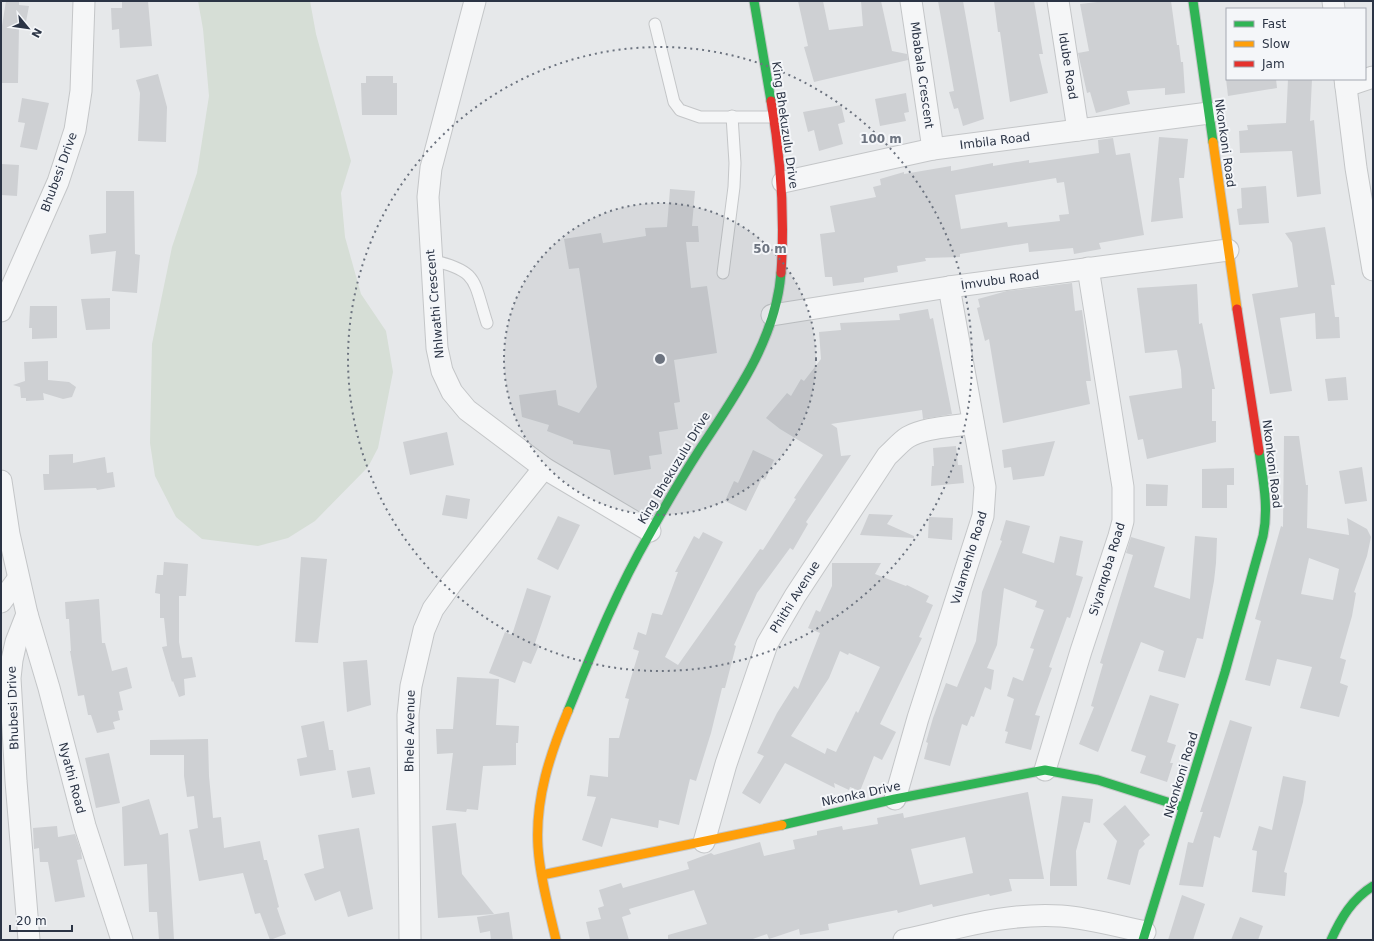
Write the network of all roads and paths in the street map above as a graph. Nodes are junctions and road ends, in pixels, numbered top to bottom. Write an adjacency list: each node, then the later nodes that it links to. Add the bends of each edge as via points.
1 (84, 1): 22 (street, Bhubesi Drive, via 81,91 74,137 58,182)
2 (474, 1): 17 (street, Nhlwathi Crescent, via 431,168 428,197)
3 (754, 1): 12 (street, King Bhekuzulu Drive)
4 (912, 1): 14 (street, Mbabala Crescent)
5 (1058, 1): 13 (street, Idube Road)
6 (1194, 1): 10 (street, Nkonkoni Road)
7 (655, 24): 11 (lane, via 674,102 680,110 700,117)
8 (1357, 80): 9 (street)
9 (1346, 82): 19 (street, via 1356,168)
10 (1209, 113): 13 (street, Imbila Road); 16 (street, Nkonkoni Road)
11 (732, 116): 12 (lane); 20 (lane, via 734,187)
12 (773, 117): 15 (street, King Bhekuzulu Drive)
13 (1078, 130): 14 (street, Imbila Road)
14 (933, 149): 15 (street, Imbila Road)
15 (783, 182): 23 (street, King Bhekuzulu Drive, via 784,235 780,277)
16 (1228, 250): 18 (street, Imvubu Road); 34 (street, Nkonkoni Road, via 1265,490 1266,521 1227,665)
17 (430, 260): 24 (lane, via 451,265 467,273 473,280); 26 (street, Nhlwathi Crescent, via 437,348 442,371 452,392 467,410)
18 (1088, 268): 21 (street, Imvubu Road); 32 (street, Siyanqoba Road, via 1123,487 1122,521)
19 (1373, 270)
20 (723, 273)
21 (949, 287): 23 (street, Imvubu Road); 25 (street, Vulamehlo Road)
22 (1, 311)
23 (772, 315): 28 (street, King Bhekuzulu Drive, via 757,353 741,382)
24 (487, 323)
25 (972, 423): 33 (street, Vulamehlo Road, via 985,487 983,516 918,718); 35 (street, Phithi Avenue, via 920,432 898,445 887,456 795,596 767,644 758,668 726,764)
26 (544, 468): 28 (street, Nhlwathi Crescent); 41 (street, Bhele Avenue, via 451,584 433,609 424,630 411,686 408,715)
27 (1, 481): 29 (street)
28 (650, 531): 36 (street, King Bhekuzulu Drive, via 612,605 549,760 537,817)
29 (18, 579): 30 (street); 31 (street)
30 (1, 602)
31 (27, 614): 39 (street, Bhubesi Drive, via 16,642 10,678); 40 (street, Nyathi Road, via 49,688 84,826)
32 (1045, 770): 33 (street, Nkonka Drive); 34 (street, Nkonka Drive, via 1070,772 1099,779)
33 (895, 799): 35 (street, Nkonka Drive)
34 (1183, 807): 38 (street, Nkonkoni Road)
35 (704, 842): 36 (street, Nkonka Drive)
36 (542, 875): 42 (street, King Bhekuzulu Drive)
37 (1373, 886): 44 (street, via 1353,902 1339,922)
38 (1144, 936): 43 (street, via 1087,920 1037,915 1001,919)
39 (30, 940)
40 (122, 940)
41 (410, 940)
42 (556, 940)
43 (904, 940)
44 (1331, 940)

